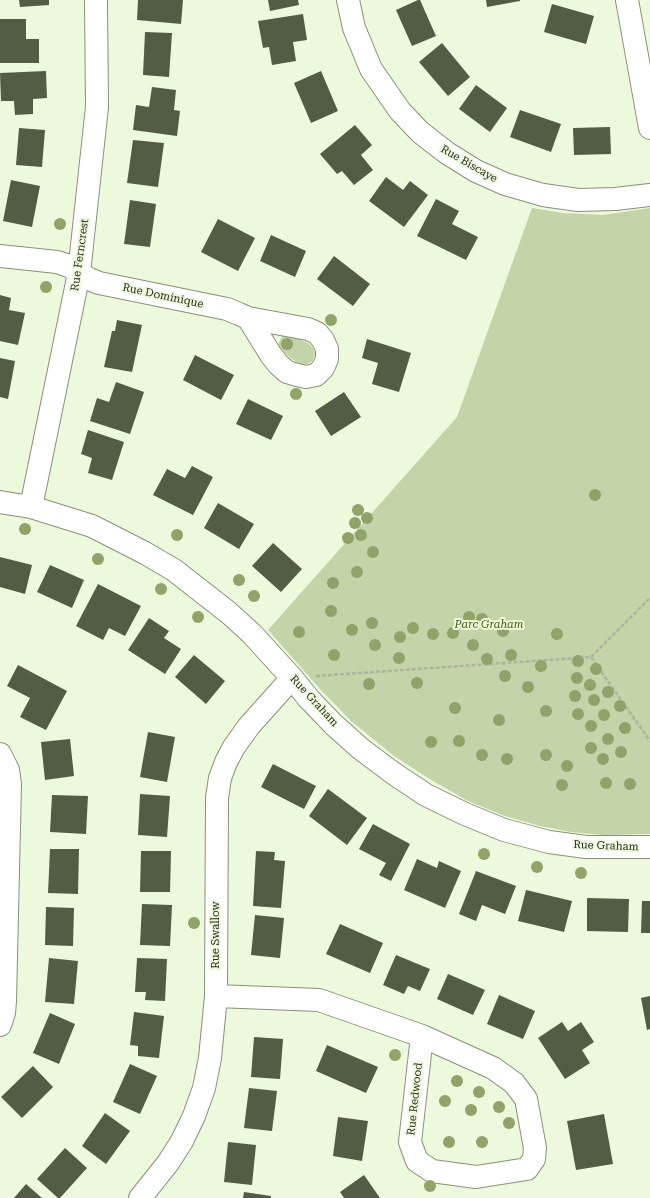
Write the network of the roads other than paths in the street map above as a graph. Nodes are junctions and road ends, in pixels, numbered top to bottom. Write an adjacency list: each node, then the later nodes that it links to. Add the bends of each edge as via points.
1 (96, 0): 7 (street, Rue Ferncrest, via 96,107)
2 (348, 0): 5 (street, Rue Biscaye, via 354,28 378,80 400,111 420,132 447,153 476,171 505,184 543,195 578,200)
3 (627, 0): 4 (street)
4 (650, 128)
5 (650, 195)
6 (0, 256): 7 (street, Rue Dominique, via 57,262)
7 (79, 273): 8 (street, Rue Dominique, via 99,283 227,309); 10 (street, Rue Ferncrest)
8 (248, 318)
9 (0, 502): 10 (street, Rue Graham)
10 (31, 507): 11 (street, Rue Graham, via 92,526 174,570 252,634)
11 (292, 678): 13 (street, Rue Graham, via 334,725 361,748 426,795 465,814 504,830 549,842 586,847); 14 (street, Rue Swallow, via 249,726 234,747 220,778 217,798)
12 (0, 754): 15 (street, via 8,770 10,784 5,1001)
13 (650, 847)
14 (216, 996): 16 (street, Rue Redwood, via 319,1000); 17 (street, Rue Swallow, via 210,1058 204,1088 194,1116 168,1163)
15 (0, 1025)
16 (422, 1036): 16 (street, Rue Redwood, via 410,1142 416,1161 432,1171 476,1177 527,1169 534,1160 535,1148 526,1099 514,1083 493,1068)
17 (140, 1198)

